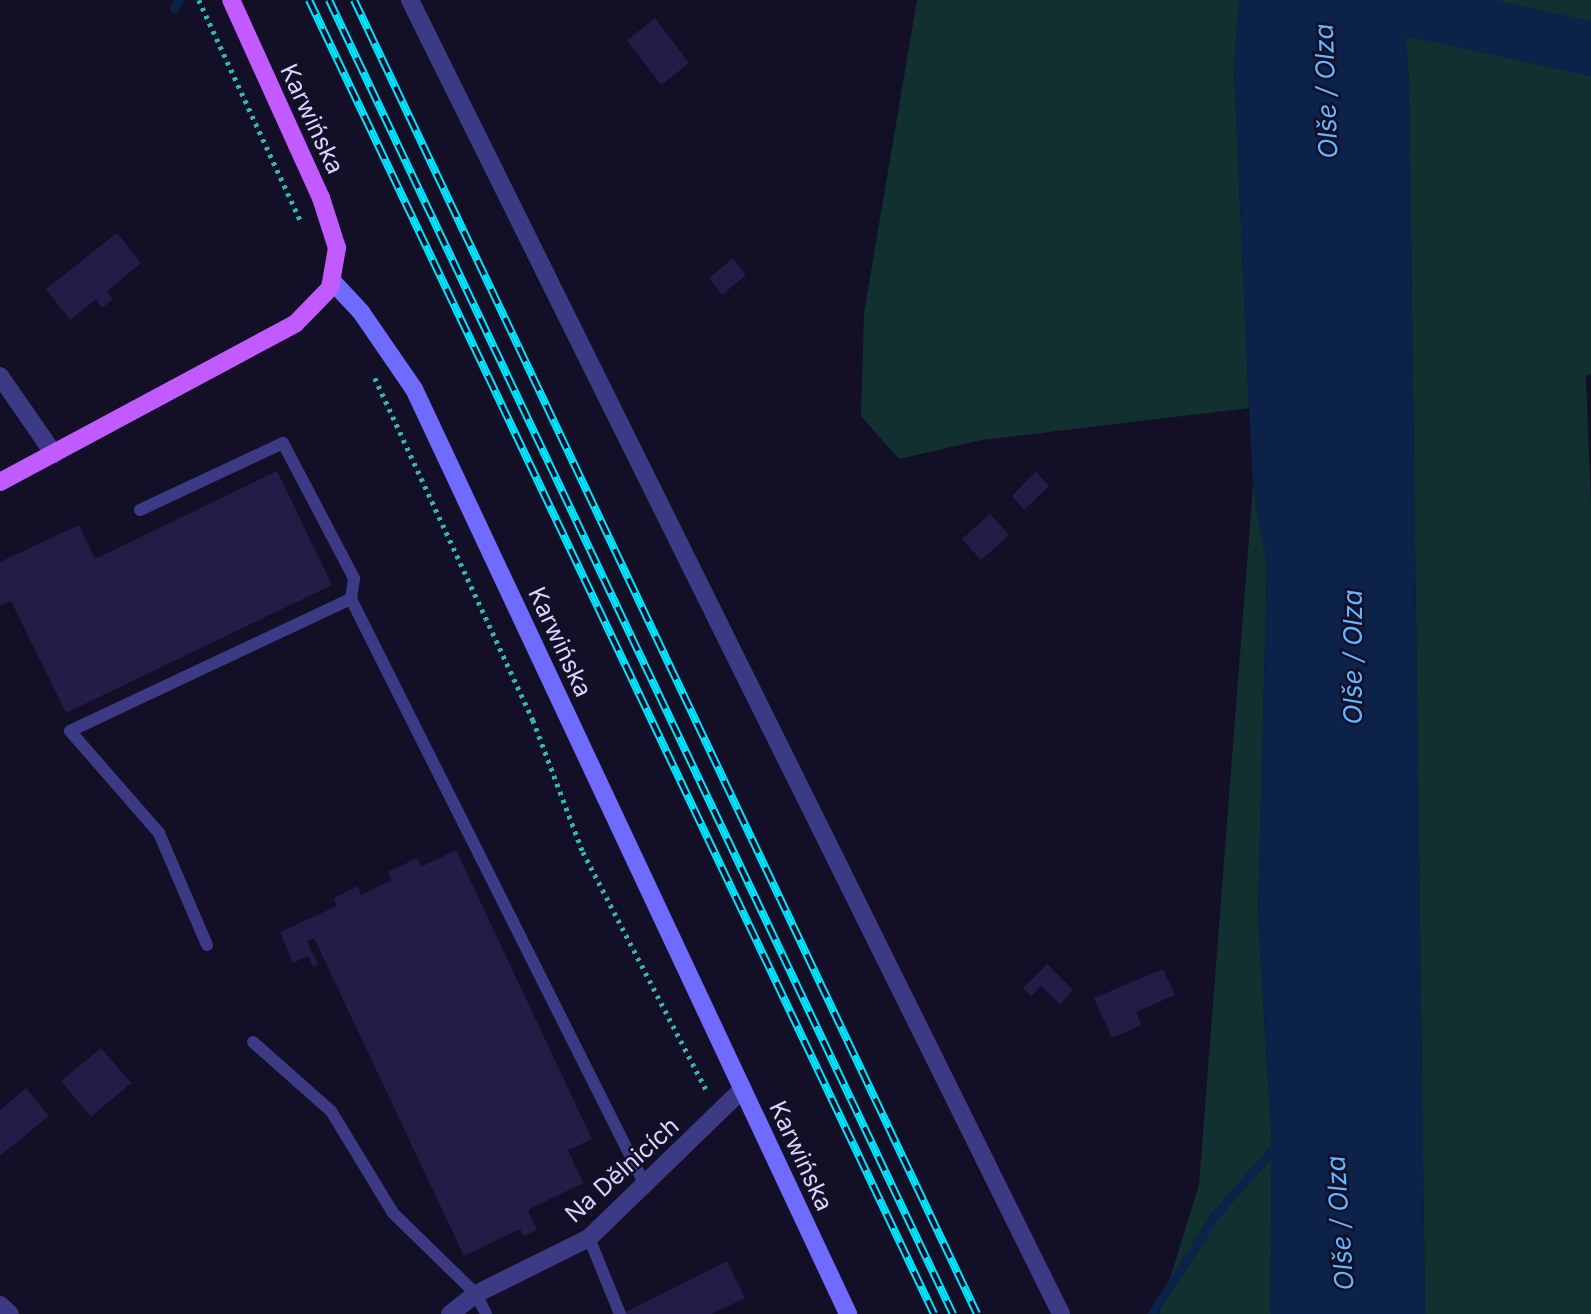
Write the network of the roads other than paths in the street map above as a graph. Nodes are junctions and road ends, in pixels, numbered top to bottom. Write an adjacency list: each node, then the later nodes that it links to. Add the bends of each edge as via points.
1 (231, 0): 3 (main road, Karwińska, via 321,198 337,248)
2 (410, 0): 21 (street)
3 (333, 282): 5 (main road, via 295,324); 11 (main road, Karwińska, via 414,389)
4 (0, 376): 5 (street)
5 (54, 454): 6 (main road)
6 (0, 482)
7 (140, 510): 8 (lane, via 283,443 354,579)
8 (351, 599): 9 (lane, via 70,731 159,833); 12 (lane)
9 (207, 945)
10 (253, 1042): 14 (lane, via 331,1111 393,1213)
11 (743, 1090): 12 (street, Na Dělnicích); 20 (main road, Karwińska)
12 (646, 1187): 13 (street, Na Dělnicích)
13 (589, 1238): 14 (street, Na Dělnicích); 19 (lane)
14 (476, 1294): 17 (street, Na Dělnicích); 18 (lane)
15 (0, 1305): 16 (street)
16 (10, 1314)
17 (450, 1314)
18 (486, 1314)
19 (620, 1314)
20 (848, 1314)
21 (1061, 1314)

